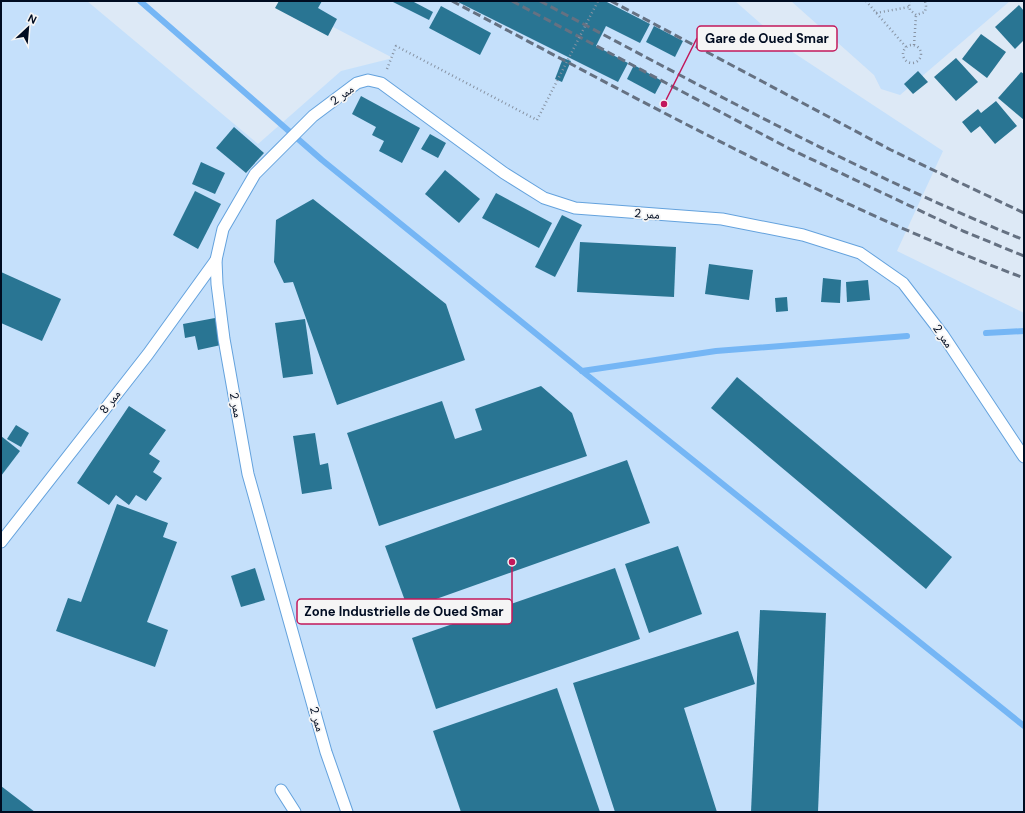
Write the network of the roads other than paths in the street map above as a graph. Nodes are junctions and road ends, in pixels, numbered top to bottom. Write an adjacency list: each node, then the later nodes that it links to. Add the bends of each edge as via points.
1 (216, 260): 2 (lane, ممر 2, via 223,229 255,174 313,116 357,84 368,80 381,83 504,173 544,198 575,208 722,219 803,235 860,253 903,283 943,335); 3 (lane, ممر 8, via 148,354); 6 (lane, ممر 2, via 224,340 248,474 326,752)
2 (1024, 457)
3 (1, 542)
4 (281, 790): 5 (lane)
5 (295, 812)
6 (347, 812)

